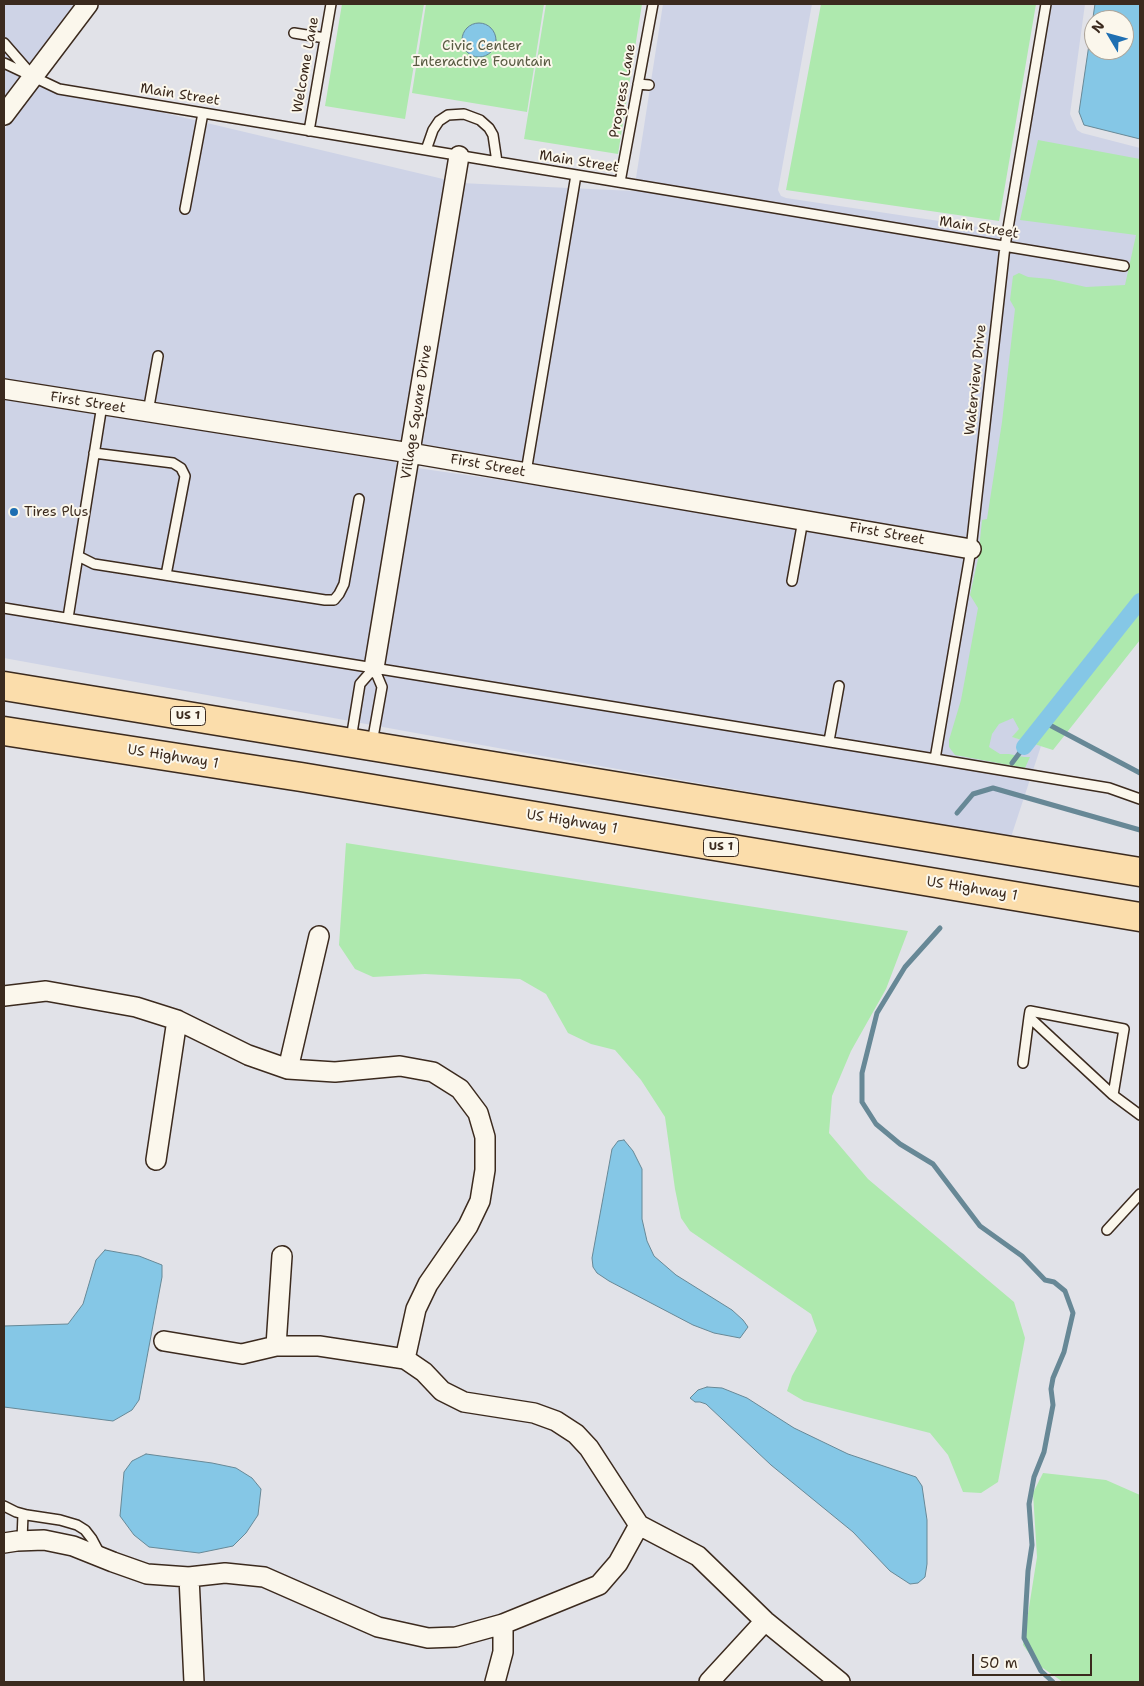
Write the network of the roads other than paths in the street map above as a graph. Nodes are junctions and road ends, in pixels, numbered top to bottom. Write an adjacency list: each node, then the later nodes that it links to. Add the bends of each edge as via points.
1 (88, 4): 9 (street)
2 (331, 4): 6 (lane, Welcome Lane)
3 (653, 4): 10 (lane, Progress Lane)
4 (1046, 4): 21 (lane, Waterview Drive)
5 (294, 33): 6 (lane)
6 (325, 38): 14 (lane, Welcome Lane)
7 (4, 43): 9 (lane, Main Street)
8 (4, 63): 9 (lane, Main Street)
9 (32, 76): 12 (lane, Main Street, via 59,89); 13 (street)
10 (638, 84): 11 (lane); 19 (lane, Progress Lane)
11 (649, 85)
12 (202, 113): 14 (lane, Main Street); 20 (lane)
13 (4, 115)
14 (309, 131): 15 (lane, Main Street)
15 (426, 150): 16 (lane, Main Street); 17 (lane, via 439,121 448,115 464,114 480,120 489,128)
16 (459, 156): 17 (lane, Main Street); 28 (street, Village Square Drive)
17 (497, 162): 18 (lane, Main Street)
18 (576, 175): 19 (lane, Main Street); 29 (lane)
19 (620, 182): 21 (lane, Main Street)
20 (185, 209)
21 (1005, 246): 22 (lane, Main Street); 32 (lane, Waterview Drive)
22 (1124, 266)
23 (158, 356): 26 (lane)
24 (4, 389): 25 (street, First Street)
25 (102, 405): 26 (street, First Street); 27 (lane)
26 (148, 412): 28 (street, First Street)
27 (94, 453): 33 (lane); 34 (lane, via 174,463 181,468 185,476)
28 (410, 453): 29 (street, First Street); 38 (street, Village Square Drive)
29 (526, 472): 31 (street, First Street)
30 (359, 499): 34 (lane, via 344,584 334,600)
31 (803, 520): 32 (street, First Street); 35 (lane)
32 (971, 549): 44 (lane, Waterview Drive)
33 (78, 556): 34 (lane, via 94,564); 37 (lane)
34 (166, 575)
35 (792, 581)
36 (4, 608): 37 (lane)
37 (68, 618): 38 (lane)
38 (374, 668): 42 (lane); 43 (lane, Village Square Drive, via 360,684); 43 (lane, Village Square Drive, via 382,687)
39 (4, 686): 43 (main road, US 1)
40 (839, 686): 42 (lane)
41 (4, 731): 45 (main road, US Highway 1 / US 1)
42 (829, 741): 44 (lane)
43 (361, 745): 45 (main road, via 350,764); 47 (main road, US 1)
44 (935, 759): 46 (lane, via 1109,788)
45 (301, 777): 48 (main road, US Highway 1 / US 1)
46 (1140, 799)
47 (1140, 872)
48 (1140, 917)
49 (318, 936): 54 (street)
50 (4, 996): 52 (street, via 46,991 136,1007)
51 (1029, 1017): 53 (lane); 55 (lane); 55 (lane, via 1030,1011 1124,1029)
52 (177, 1020): 54 (street); 57 (street)
53 (1023, 1062)
54 (288, 1069): 63 (street, via 335,1072 400,1066 433,1072 460,1089 478,1113 485,1137 485,1170 480,1201 468,1226 428,1284 416,1310)
55 (1113, 1095): 56 (lane)
56 (1140, 1115)
57 (156, 1160)
58 (1140, 1194): 59 (lane)
59 (1107, 1230)
60 (282, 1256): 62 (street)
61 (164, 1341): 62 (street, via 242,1354)
62 (276, 1346): 63 (street, via 319,1346)
63 (405, 1359): 66 (street, via 424,1372 442,1391 464,1402 534,1414 556,1421 576,1434 589,1448)
64 (4, 1506): 65 (lane)
65 (23, 1514): 67 (lane); 68 (lane, via 77,1525 92,1539)
66 (639, 1525): 70 (street, via 698,1556); 71 (street, via 618,1563 599,1585)
67 (13, 1542): 68 (street, via 44,1540 73,1546)
68 (101, 1558): 69 (street, via 147,1574)
69 (189, 1577): 71 (street, via 225,1573 264,1577 378,1627 420,1636 456,1637); 72 (street)
70 (766, 1620): 74 (street); 75 (street)
71 (503, 1624): 73 (street, via 504,1652)
72 (194, 1682)
73 (495, 1682)
74 (709, 1682)
75 (840, 1682)

